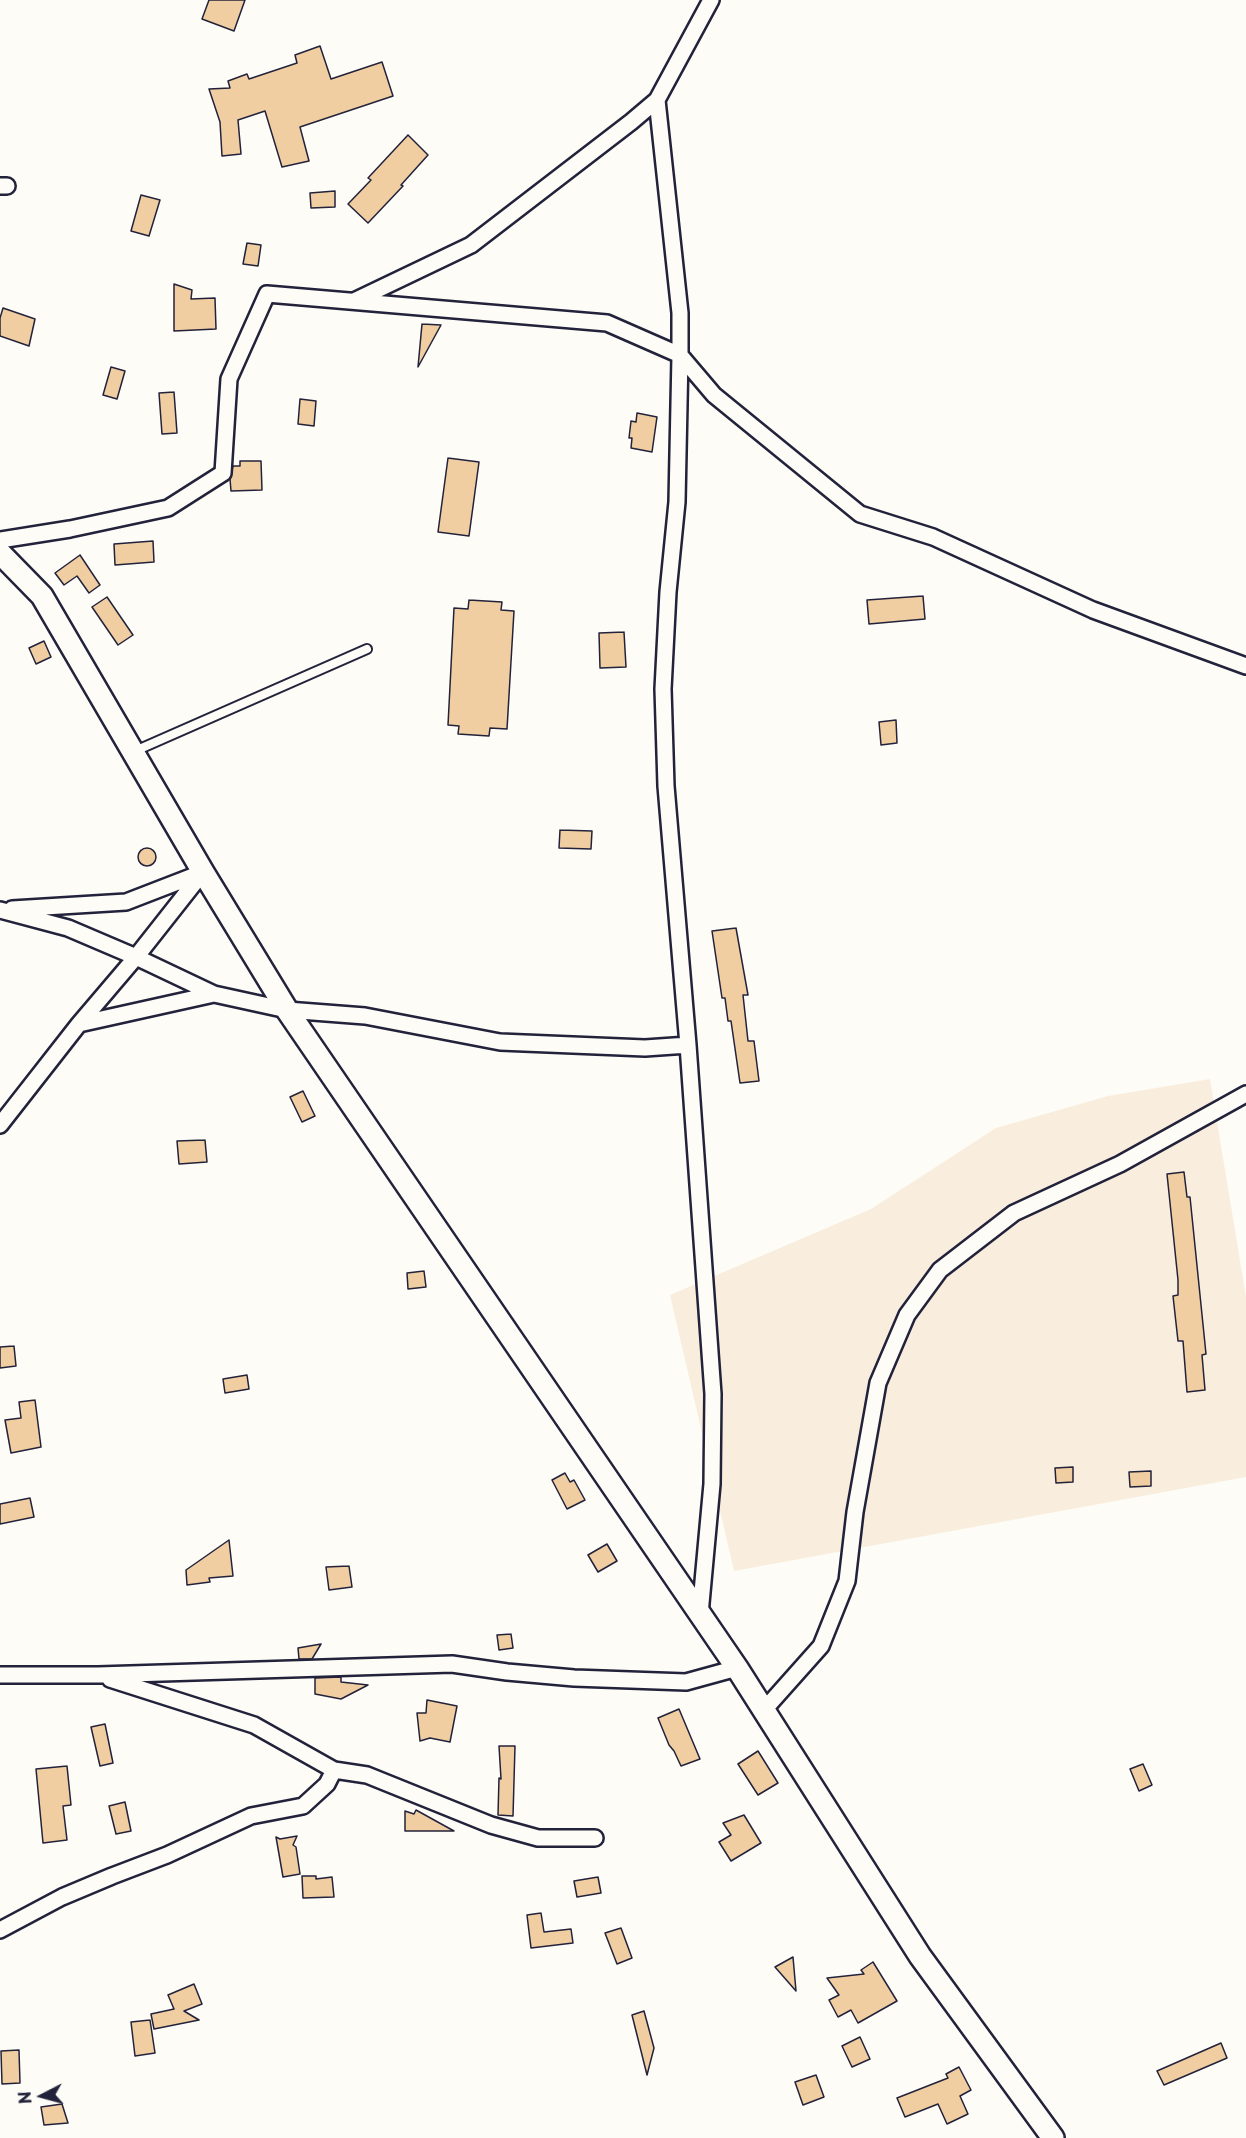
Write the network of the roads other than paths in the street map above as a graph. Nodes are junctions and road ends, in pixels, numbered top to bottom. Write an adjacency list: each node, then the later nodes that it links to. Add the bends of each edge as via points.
1 (711, 0): 2 (street)
2 (657, 100): 3 (street, via 471,245); 4 (street, via 680,313)
3 (354, 301): 4 (street, via 607,323); 5 (street, via 267,294 229,379 223,473 168,508)
4 (680, 355): 8 (street, via 714,395 860,514 933,537 1093,610); 16 (street, via 677,502 663,689 666,786)
5 (0, 540)
6 (0, 553): 9 (main road, via 42,596)
7 (367, 649): 9 (lane)
8 (1246, 666)
9 (133, 752): 10 (main road)
10 (203, 872): 11 (street, via 126,902); 12 (street); 14 (main road)
11 (0, 910): 12 (street, via 68,928)
12 (136, 957): 13 (street); 15 (street)
13 (214, 994): 14 (street); 15 (street)
14 (287, 1010): 16 (street, via 365,1016 500,1042 645,1048); 19 (main road)
15 (79, 1024): 18 (street)
16 (688, 1045): 19 (street, via 712,1394 712,1484)
17 (1246, 1094): 23 (street, via 1120,1164 1014,1213 940,1270 907,1315 878,1383 847,1581 826,1635 821,1646)
18 (0, 1125)
19 (700, 1614): 20 (main road)
20 (737, 1668): 22 (street, via 686,1682 574,1678 452,1664); 23 (main road)
21 (0, 1675): 22 (street)
22 (98, 1675): 24 (street, via 254,1725)
23 (764, 1710): 27 (main road, via 920,1956)
24 (334, 1770): 25 (street, via 367,1775 491,1825 538,1838); 26 (street, via 327,1784 303,1806 251,1816 62,1897)
25 (595, 1838)
26 (0, 1930)
27 (1053, 2138)

